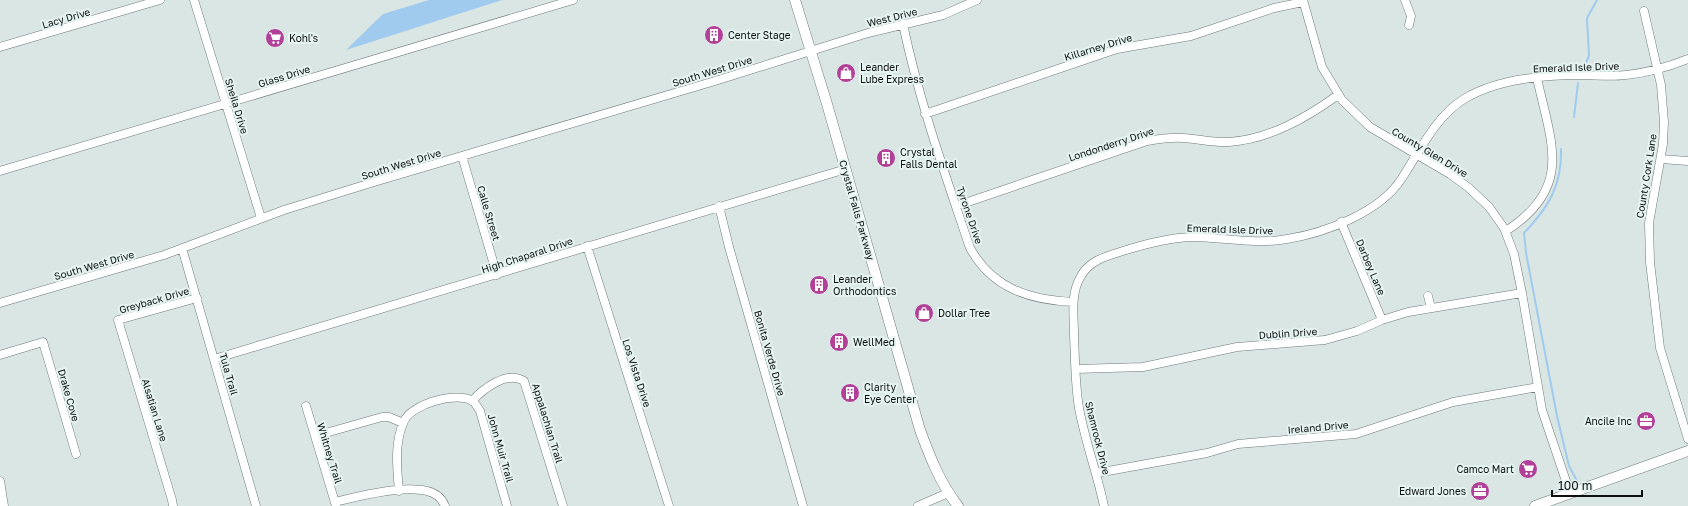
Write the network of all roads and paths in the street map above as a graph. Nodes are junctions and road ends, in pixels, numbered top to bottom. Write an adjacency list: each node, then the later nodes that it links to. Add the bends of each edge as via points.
1 (160, 0): 11 (street, Lacy Drive)
2 (194, 0): 17 (street, Sheila Drive)
3 (573, 0): 17 (street, Glass Drive)
4 (795, 0): 12 (main road, Crystal Falls Parkway)
5 (977, 0): 9 (street, West Drive, via 943,15)
6 (1405, 0): 10 (street, via 1410,16)
7 (1303, 1): 16 (street, County Glen Drive, via 1322,67); 18 (street, Killarney Drive, via 1267,10 1191,36 1117,49)
8 (1644, 11): 14 (street, County Cork Lane)
9 (903, 24): 12 (street, West Drive); 18 (street, Tyrone Drive, via 913,74)
10 (1409, 25)
11 (0, 47)
12 (811, 51): 20 (street, South West Drive); 23 (main road, Crystal Falls Parkway)
13 (1688, 59): 14 (street, Emerald Isle Drive)
14 (1658, 69): 15 (street, Emerald Isle Drive, via 1625,75); 21 (street, County Cork Lane, via 1664,122)
15 (1536, 78): 19 (street, Emerald Isle Drive, via 1494,86 1465,98 1443,116); 29 (street, via 1553,147 1552,171 1548,186 1539,200 1528,214)
16 (1338, 94): 19 (street, County Glen Drive, via 1366,124); 26 (street, Londonderry Drive, via 1304,118 1260,136 1229,142 1175,138 1147,141)
17 (225, 104): 24 (street, Glass Drive); 27 (street, Sheila Drive)
18 (925, 114): 26 (street, Tyrone Drive)
19 (1416, 155): 28 (street, Emerald Isle Drive, via 1402,179 1389,194 1374,206); 29 (street, County Glen Drive, via 1469,188 1493,211)
20 (462, 156): 27 (street, South West Drive); 32 (street, Calle Street)
21 (1661, 159): 22 (street); 49 (street, County Cork Lane, via 1651,206 1649,251 1660,348)
22 (1688, 161)
23 (846, 169): 25 (street, High Chaparal Drive); 55 (main road, Crystal Falls Parkway, via 920,430)
24 (0, 171)
25 (719, 206): 30 (street, High Chaparal Drive); 65 (street, Bonita Verde Drive)
26 (956, 206): 36 (street, Tyrone Drive, via 970,248 985,270 996,280 1009,288 1032,296)
27 (261, 218): 31 (street, South West Drive)
28 (1341, 222): 36 (street, Emerald Isle Drive, via 1310,234 1276,241 1191,238 1143,244 1106,256 1089,266 1078,281); 40 (street, Darbey Lane)
29 (1506, 231): 33 (street, County Glen Drive)
30 (587, 246): 32 (street, High Chaparal Drive); 64 (street, Los Vista Drive)
31 (182, 248): 35 (street, Tula Trail); 37 (street, South West Drive)
32 (498, 275): 42 (street, High Chaparal Drive)
33 (1522, 293): 38 (street, Dublin Drive); 44 (street, County Glen Drive)
34 (1428, 296): 38 (street)
35 (197, 298): 39 (street, Greyback Drive); 42 (street, Tula Trail)
36 (1073, 302): 43 (street, Shamrock Drive)
37 (0, 303)
38 (1431, 308): 40 (street, Dublin Drive)
39 (118, 320): 59 (street, Alsatian Lane)
40 (1382, 320): 43 (street, Dublin Drive, via 1357,331 1325,340 1237,347 1143,367)
41 (0, 355): 51 (street, Drake Cove, via 43,342)
42 (214, 359): 60 (street, Tula Trail)
43 (1076, 369): 52 (street, Shamrock Drive, via 1079,406)
44 (1538, 387): 52 (street, Ireland Drive, via 1453,402 1356,434 1238,444 1192,456); 56 (street, County Glen Drive, via 1549,432)
45 (472, 401): 47 (street, via 453,397 424,405 411,412); 62 (street, John Muir Trail, via 481,416); 63 (street, Appalachian Trail, via 490,384 514,378 524,381)
46 (306, 406): 48 (street, Whitney Trail)
47 (403, 423): 48 (street, via 382,417); 54 (street, via 396,456)
48 (314, 436): 57 (street, Whitney Trail)
49 (1688, 439)
50 (1688, 451): 56 (main road)
51 (76, 454)
52 (1097, 473): 68 (street, Shamrock Drive)
53 (0, 481): 58 (street)
54 (399, 491): 57 (street, via 362,495); 61 (street, via 431,492 441,498)
55 (948, 493): 66 (street); 67 (main road, Crystal Falls Parkway)
56 (1570, 493): 69 (main road)
57 (335, 504)
58 (4, 506)
59 (173, 506)
60 (256, 506)
61 (445, 506)
62 (507, 506)
63 (563, 506)
64 (669, 506)
65 (803, 506)
66 (918, 506)
67 (958, 506)
68 (1104, 506)
69 (1535, 506)

